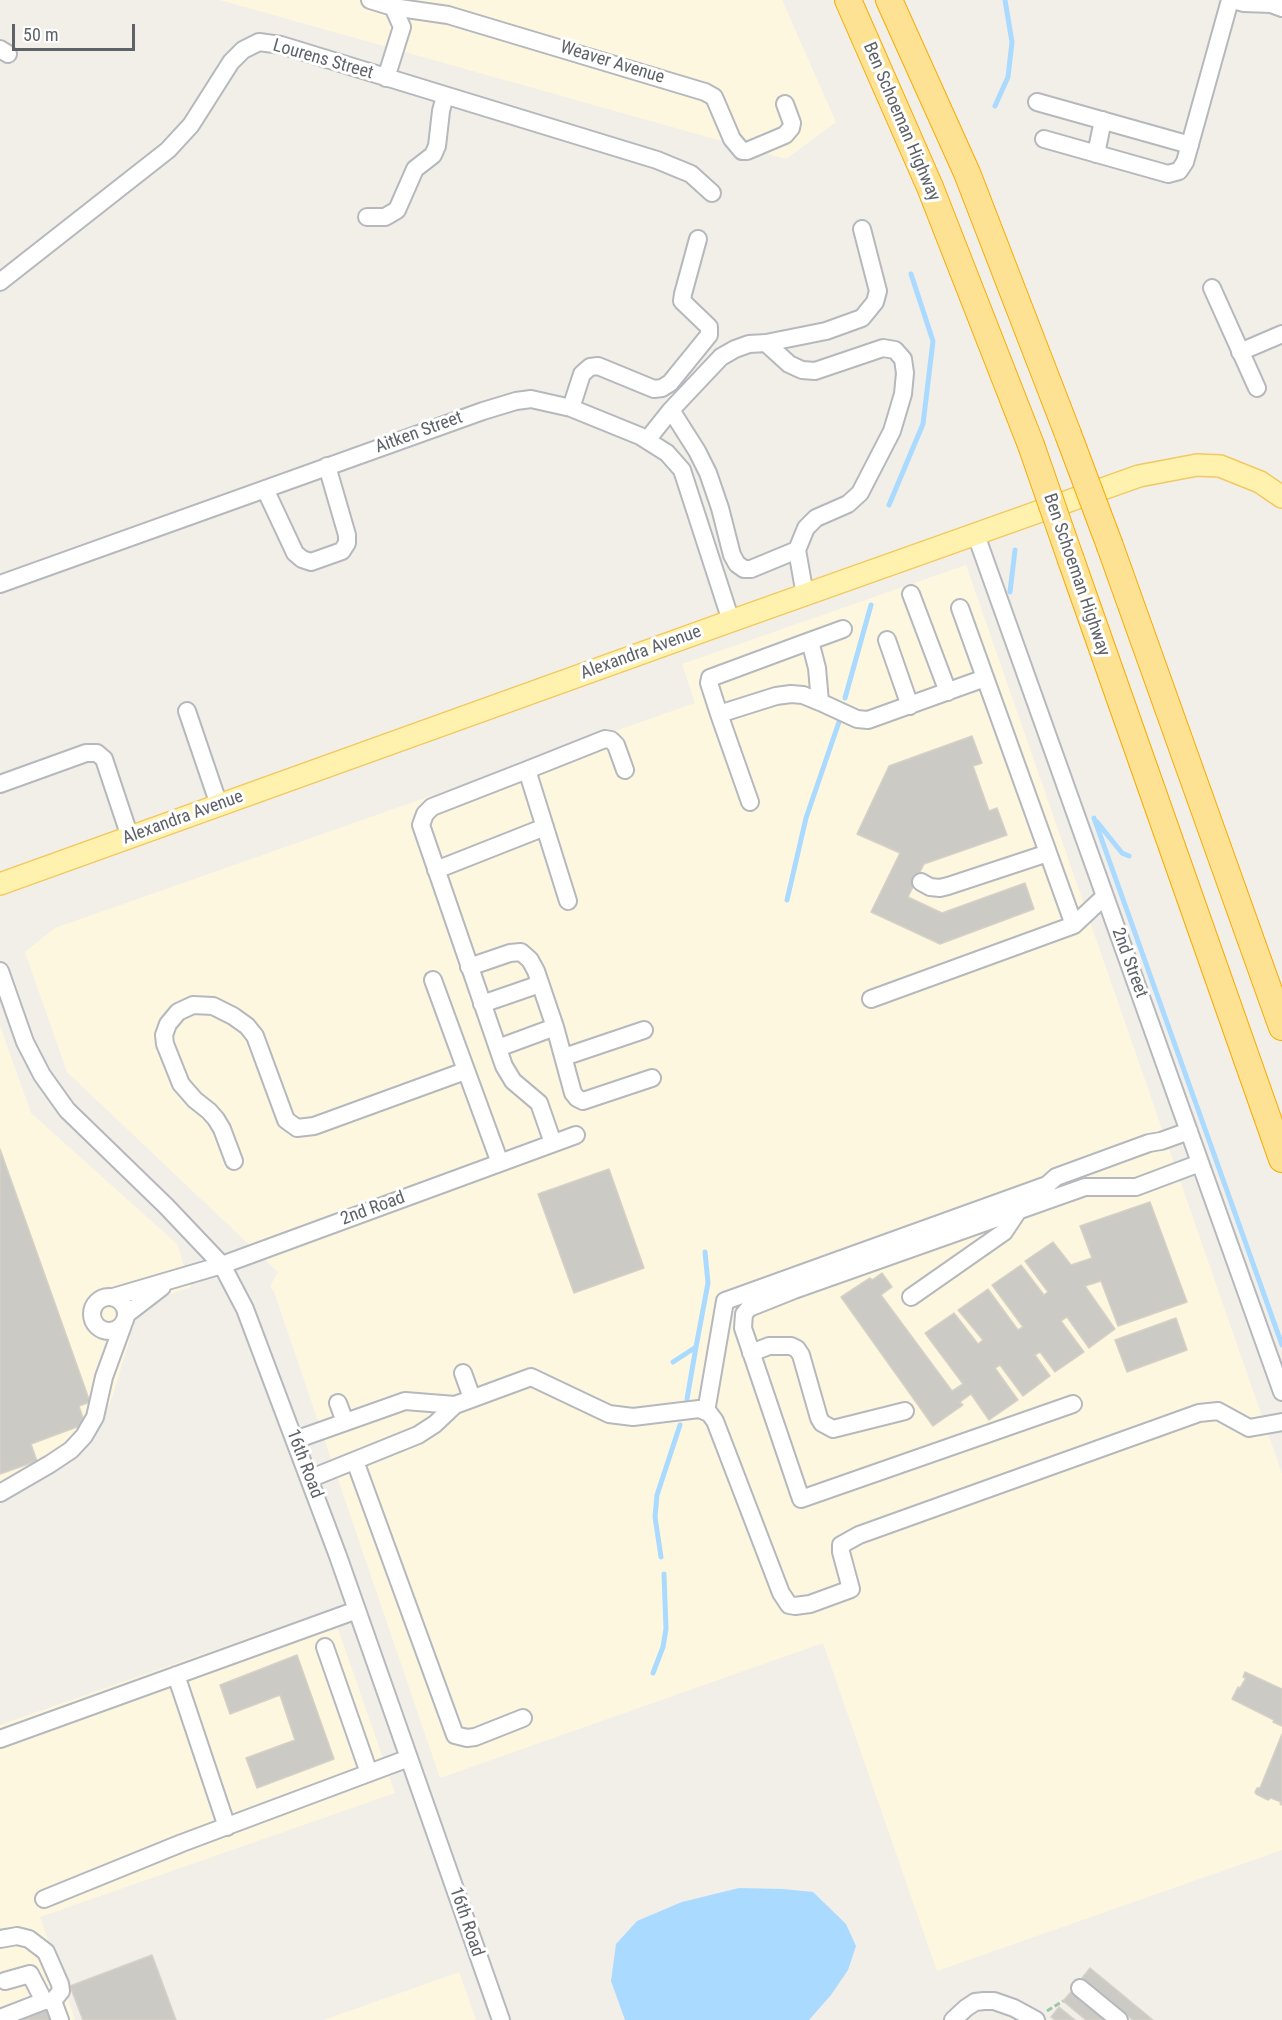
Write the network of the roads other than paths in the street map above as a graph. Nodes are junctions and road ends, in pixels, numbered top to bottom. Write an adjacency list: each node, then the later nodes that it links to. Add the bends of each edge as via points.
1 (370, 0): 5 (street, Weaver Avenue)
2 (848, 0): 81 (highway, Ben Schoeman Highway, bridge, via 930,187 1031,445)
3 (889, 0): 72 (highway, Ben Schoeman Highway, bridge, via 967,173 1068,434)
4 (1232, 0): 6 (street); 13 (street)
5 (393, 7): 7 (street, via 402,27); 10 (street, Weaver Avenue, via 448,15 705,92 714,98 732,139 742,151 785,135 792,123)
6 (1282, 8)
7 (386, 78): 8 (street, Lourens Street); 19 (street, Lourens Street, via 280,45 251,45 231,62 191,124 168,150)
8 (445, 96): 15 (street, Lourens Street, via 657,160 690,174); 16 (street, via 433,155 415,169 397,210 385,217)
9 (1037, 102): 11 (street)
10 (785, 104)
11 (1103, 120): 13 (street); 14 (street)
12 (1044, 139): 14 (street)
13 (1190, 145): 14 (street, via 1179,171 1168,174)
14 (1096, 154)
15 (712, 193)
16 (367, 217)
17 (862, 229): 22 (street, via 878,291 870,310 862,318 826,331)
18 (698, 239): 25 (street, via 682,301 709,327 709,335 662,388 654,389 598,366 590,367 582,374)
19 (3, 274)
20 (1212, 288): 23 (street)
21 (1282, 334): 23 (street)
22 (766, 343): 26 (street, via 749,344 721,357); 36 (street, via 802,370 815,371 882,348 895,350 903,359 903,394 892,431 860,493 848,504 816,518 806,528)
23 (1240, 352): 24 (street)
24 (1257, 388)
25 (571, 408): 27 (street, Aitken Street); 29 (street, Aitken Street, via 531,399 516,401)
26 (671, 410): 27 (street); 28 (street)
27 (647, 440): 30 (street, Aitken Street, via 667,453)
28 (703, 462): 30 (street); 33 (street)
29 (327, 466): 31 (street, Aitken Street); 31 (street, via 347,535 342,551 310,562 302,559 295,553)
30 (682, 470): 34 (street, Aitken Street)
31 (265, 489): 37 (street, Aitken Street)
32 (1282, 497): 35 (main road, Alexandra Avenue, via 1239,473 1220,466 1197,465 1139,476)
33 (720, 508): 34 (street); 36 (street, via 732,555 744,569)
34 (697, 517): 41 (street, Aitken Street)
35 (976, 535): 39 (main road, Alexandra Avenue); 62 (street, 2nd Street)
36 (797, 550): 39 (street)
37 (0, 584)
38 (911, 594): 46 (street)
39 (805, 595): 41 (main road, Alexandra Avenue)
40 (960, 608): 45 (street)
41 (731, 621): 55 (main road, Alexandra Avenue)
42 (843, 629): 44 (street)
43 (887, 640): 48 (street)
44 (810, 641): 47 (street); 50 (street, via 710,678)
45 (985, 678): 46 (street); 58 (street)
46 (948, 692): 48 (street)
47 (820, 702): 48 (street, via 868,720); 50 (street, via 791,694)
48 (910, 706)
49 (187, 711): 55 (street)
50 (719, 714): 54 (street)
51 (527, 770): 52 (street, via 605,739 616,745); 56 (street); 59 (street, via 432,807 425,814 421,825)
52 (625, 770)
53 (0, 784): 57 (street, via 86,753 97,753 104,759)
54 (750, 802)
55 (219, 805): 57 (main road, Alexandra Avenue)
56 (545, 827): 59 (street); 63 (street)
57 (130, 837): 61 (main road, Alexandra Avenue)
58 (1048, 853): 60 (street, via 940,888); 64 (street)
59 (436, 870): 65 (street)
60 (921, 882)
61 (0, 884)
62 (1105, 896): 64 (street); 78 (street, 2nd Street)
63 (568, 901)
64 (1074, 925): 69 (street)
65 (469, 967): 68 (street, via 521,952 533,964); 70 (street)
66 (0, 971): 86 (street, 16th Road, via 25,1042 67,1110)
67 (433, 980): 76 (street)
68 (540, 984): 70 (street); 71 (street)
69 (871, 999)
70 (482, 1004): 74 (street)
71 (555, 1027): 74 (street); 75 (street)
72 (1282, 1027)
73 (644, 1030): 75 (street)
74 (498, 1048): 80 (street, via 513,1081 539,1103)
75 (564, 1058): 77 (street, via 573,1093 583,1101)
76 (465, 1071): 82 (street, via 314,1126 297,1128 286,1120 255,1036 247,1026 213,1006 193,1005 178,1012 168,1024 165,1044 181,1084 216,1119); 83 (street)
77 (652, 1078)
78 (1189, 1131): 84 (street, 2nd Street); 101 (street, via 725,1301)
79 (576, 1136): 80 (street, 2nd Road)
80 (553, 1143): 83 (street, 2nd Road)
81 (1282, 1159)
82 (234, 1161)
83 (500, 1163): 86 (street, 2nd Road)
84 (1200, 1163): 85 (street, via 1136,1187 1085,1187); 95 (street, 2nd Street)
85 (1018, 1211): 89 (street, via 1004,1232); 92 (street, via 749,1308 742,1328)
86 (222, 1265): 87 (street, 2nd Road); 104 (street, 16th Road, via 245,1309)
87 (170, 1281): 88 (street, 2nd Road); 90 (street, 2nd Road)
88 (113, 1297): 90 (street, via 123,1304); 91 (street, via 101,1299 93,1308 94,1324)
89 (911, 1297)
90 (125, 1320): 91 (street, via 114,1331); 94 (street)
91 (103, 1331): 94 (street)
92 (751, 1353): 98 (street, via 801,1499); 100 (street, via 769,1346 797,1349 819,1418 832,1429)
93 (463, 1373): 96 (street)
94 (104, 1377): 107 (street, via 95,1417 84,1436 71,1450)
95 (1282, 1392)
96 (472, 1398): 99 (street); 101 (street, via 531,1377 609,1414 633,1417 699,1409)
97 (338, 1403): 102 (street)
98 (1073, 1404)
99 (455, 1405): 102 (street, via 405,1401); 105 (street, via 418,1435)
100 (905, 1411)
101 (706, 1412): 103 (street, via 720,1433 781,1593 789,1605 795,1606 851,1589 841,1545 859,1535 1199,1413 1218,1411 1249,1428)
102 (345, 1422): 104 (street)
103 (1282, 1422)
104 (295, 1440): 106 (street, 16th Road)
105 (355, 1461): 106 (street); 111 (street, via 452,1730 458,1737 467,1738)
106 (309, 1479): 108 (street, 16th Road)
107 (0, 1493)
108 (357, 1610): 110 (street); 113 (street, 16th Road)
109 (325, 1647): 114 (street)
110 (177, 1675): 112 (street); 115 (street)
111 (524, 1718)
112 (0, 1739)
113 (409, 1758): 114 (street); 123 (street, 16th Road)
114 (369, 1773): 115 (street)
115 (227, 1827): 116 (street)
116 (44, 1899)
117 (0, 1939): 120 (street, via 29,1939 46,1952 61,1990)
118 (5, 1981): 120 (street, via 30,1974)
119 (1080, 1988): 126 (street)
120 (48, 2001): 121 (street); 122 (street)
121 (0, 2018)
122 (60, 2020)
123 (501, 2020)
124 (953, 2020): 125 (street, via 975,2002 984,2001 1014,2008)
125 (1036, 2020)
126 (1119, 2020)

